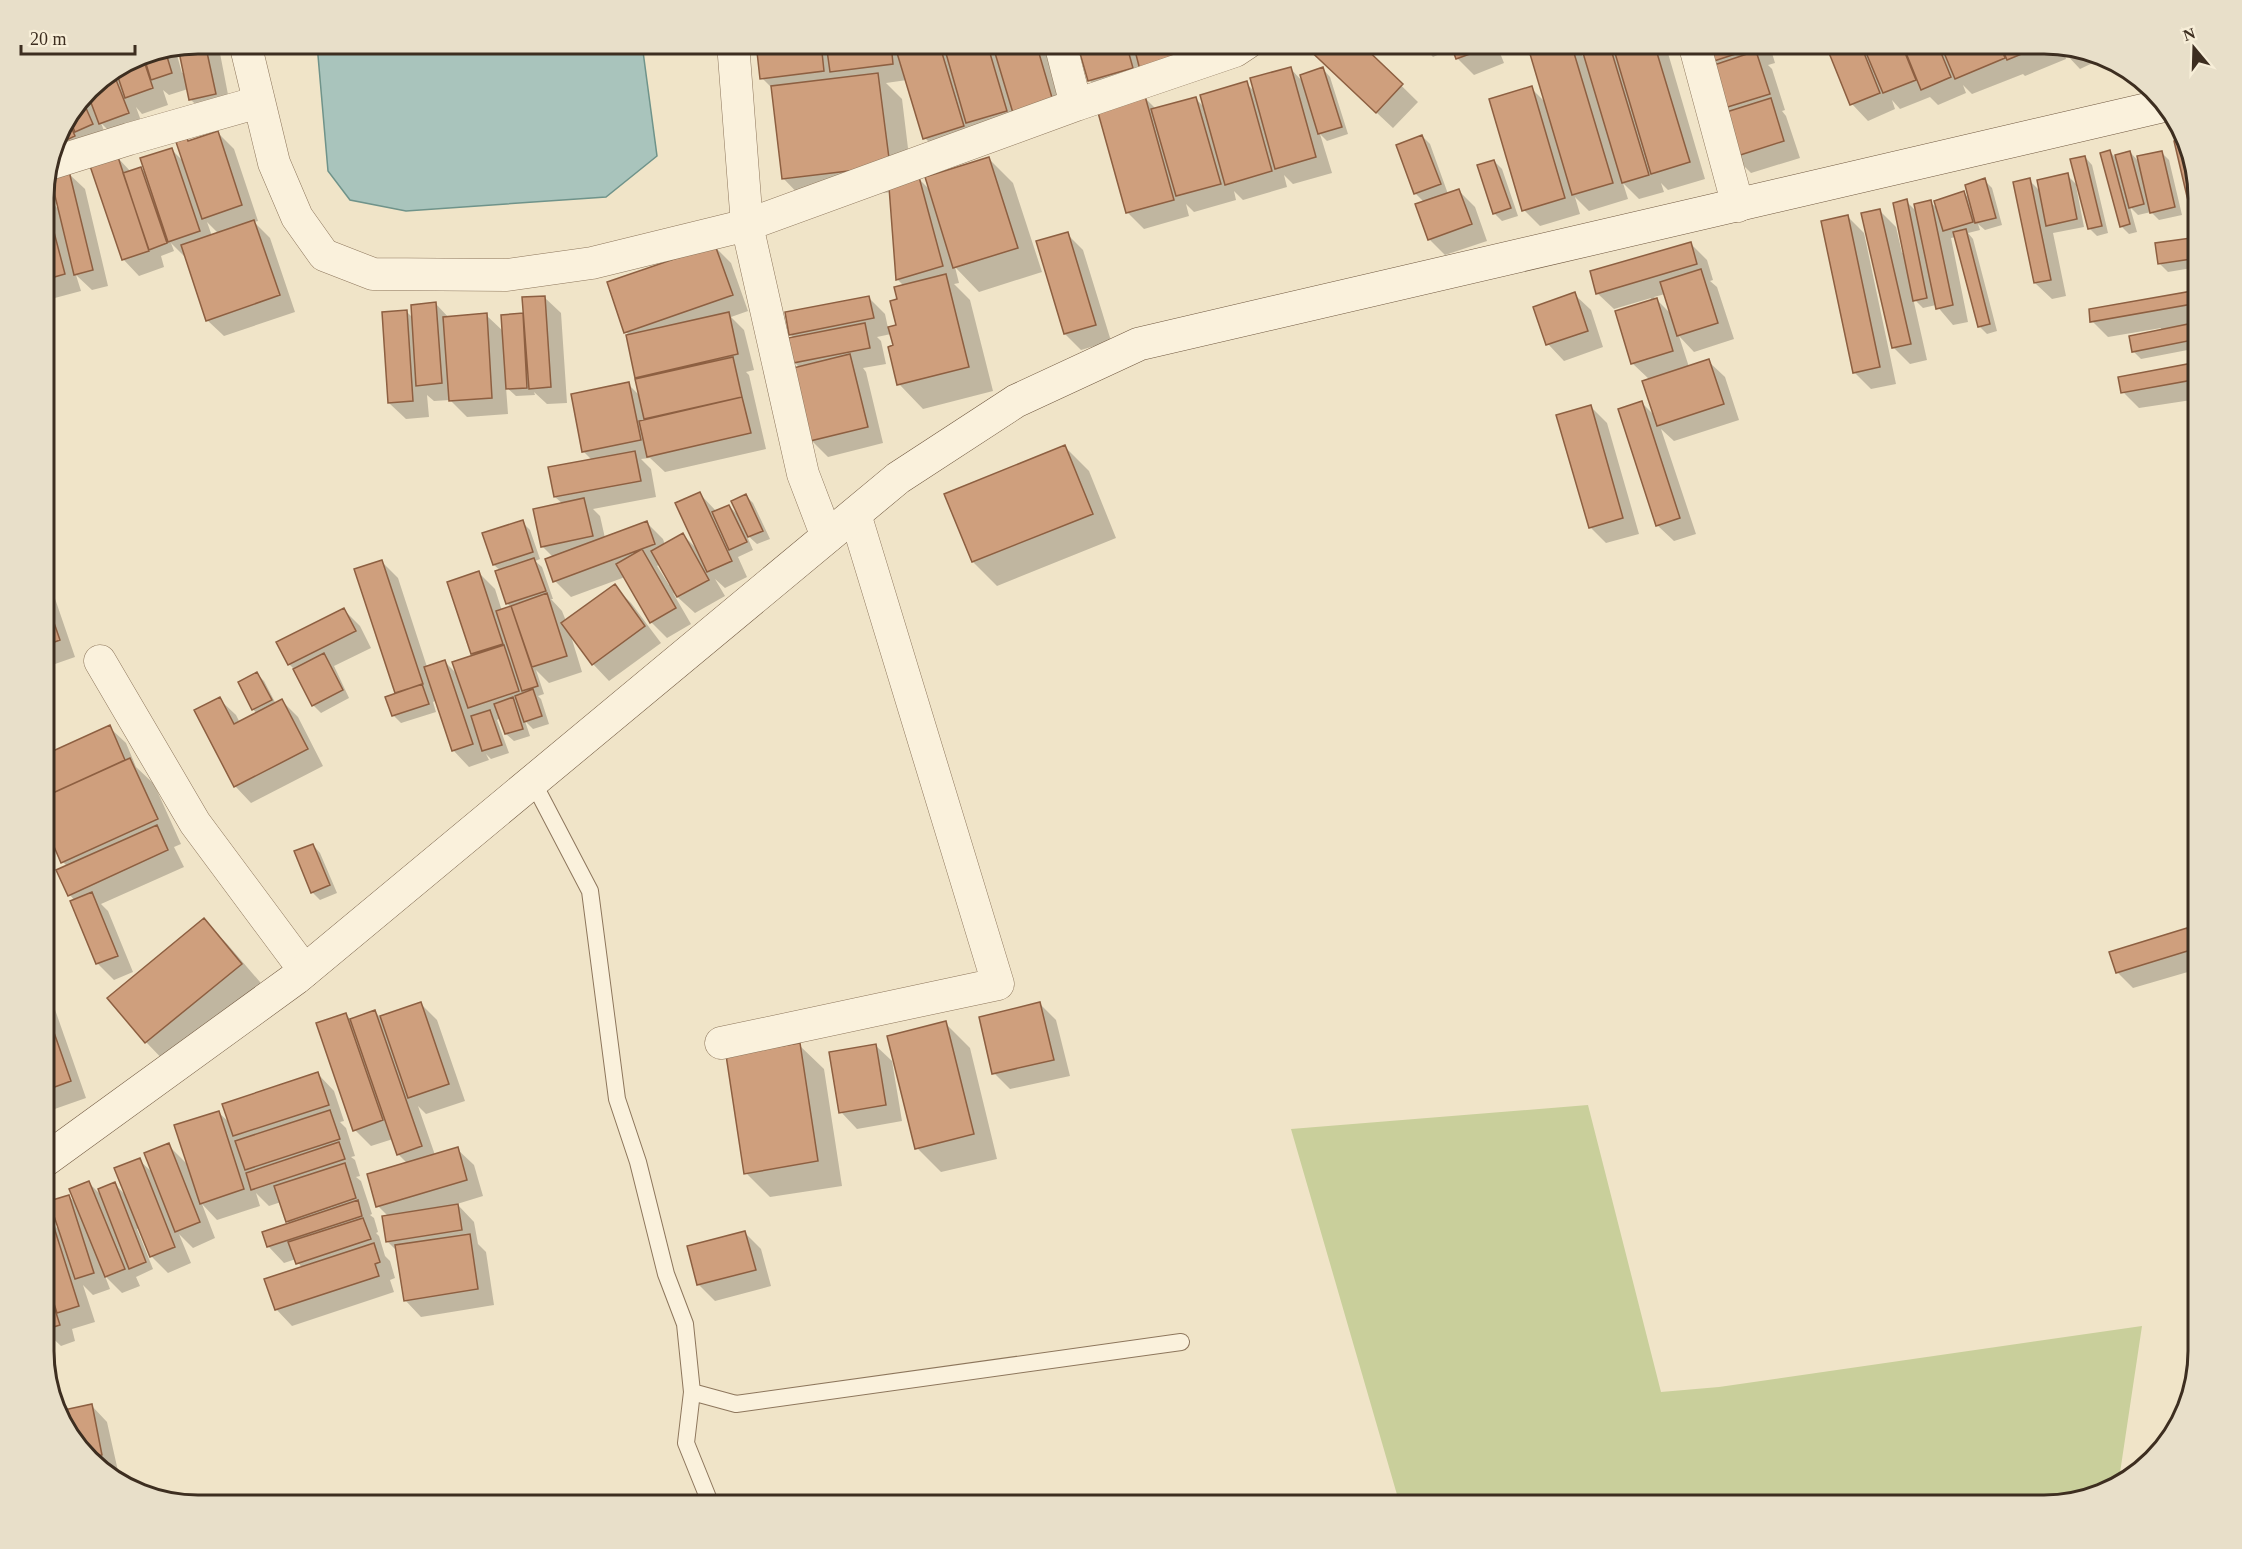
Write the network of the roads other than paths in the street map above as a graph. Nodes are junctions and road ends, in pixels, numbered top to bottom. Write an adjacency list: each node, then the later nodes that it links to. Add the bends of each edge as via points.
1 (247, 54): 6 (street)
2 (734, 54): 11 (street)
3 (1063, 54): 7 (street)
4 (1226, 54): 7 (street)
5 (1697, 54): 10 (street)
6 (259, 102): 9 (street); 11 (street, via 274,163 297,217 324,255 373,274 518,273 592,263)
7 (1076, 105): 11 (street)
8 (2156, 108): 10 (street)
9 (59, 161)
10 (1738, 206): 12 (street, via 1139,344 1016,401 898,478)
11 (747, 225): 13 (street, via 803,474)
12 (855, 514): 13 (street); 17 (street, via 998,984)
13 (827, 537): 15 (street)
14 (100, 661): 16 (street, via 195,823)
15 (533, 782): 16 (street); 20 (lane, via 590,891 617,1099 638,1162 666,1274 686,1324)
16 (305, 971): 18 (street)
17 (721, 1042)
18 (54, 1154)
19 (1181, 1341): 20 (lane, via 736,1404)
20 (692, 1392): 21 (lane, via 686,1443)
21 (707, 1495)

